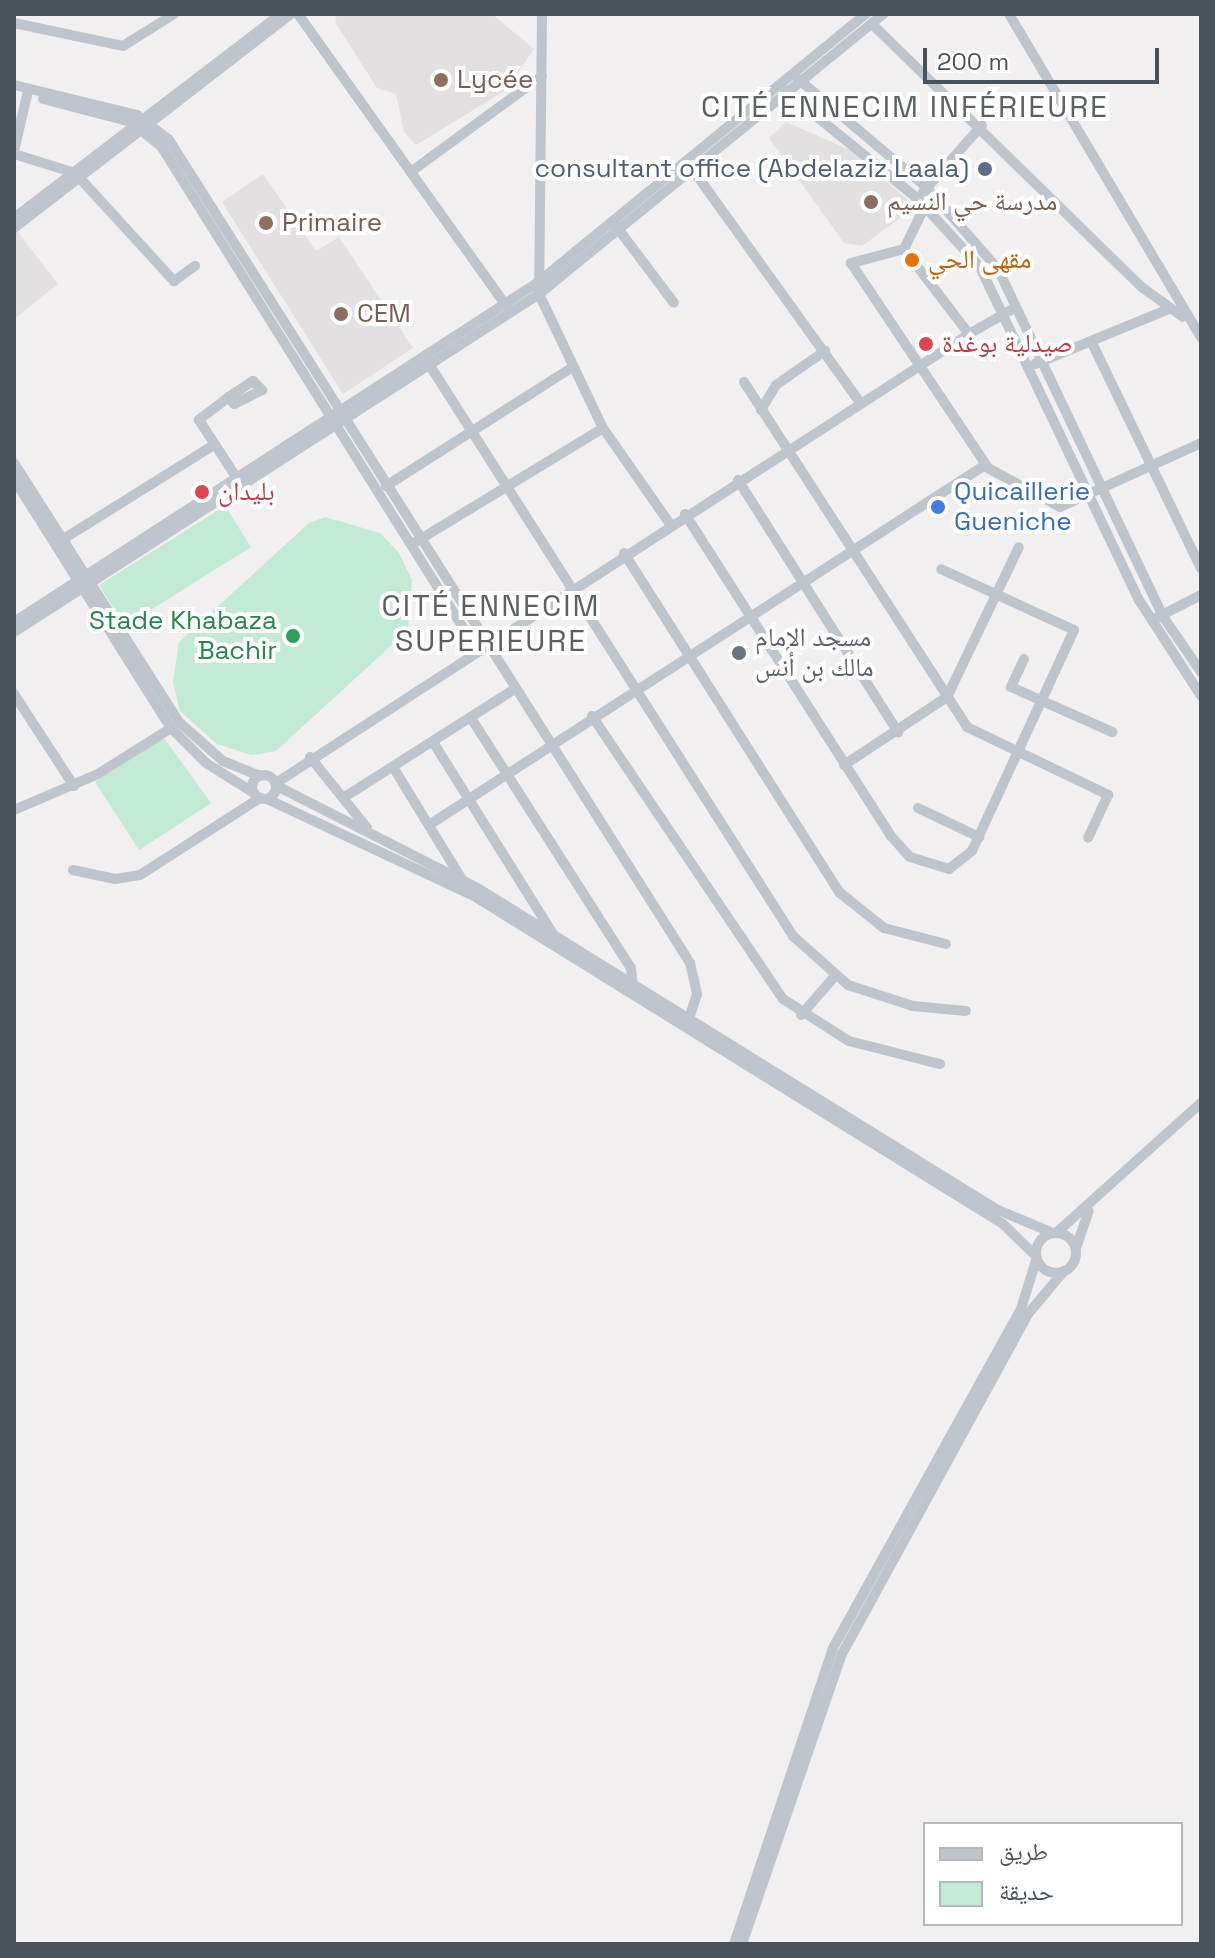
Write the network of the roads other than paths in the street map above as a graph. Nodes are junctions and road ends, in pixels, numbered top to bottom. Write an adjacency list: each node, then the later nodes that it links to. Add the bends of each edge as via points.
1 (174, 14): 9 (street, via 123,46)
2 (281, 14): 17 (street)
3 (291, 14): 17 (street)
4 (298, 14): 21 (street)
5 (542, 14): 11 (street)
6 (884, 14): 8 (street)
7 (1009, 14): 35 (street)
8 (868, 20): 10 (street); 12 (street); 18 (street)
9 (14, 23)
10 (793, 74): 12 (street); 14 (street)
11 (542, 76): 21 (street); 29 (street)
12 (802, 81): 14 (street); 23 (street)
13 (14, 85): 17 (street)
14 (783, 90): 20 (street); 24 (street)
15 (14, 92): 16 (street)
16 (27, 95): 17 (street); 19 (street)
17 (145, 124): 22 (street); 48 (street)
18 (982, 125): 23 (street); 33 (street)
19 (14, 153): 22 (street)
20 (692, 165): 26 (street); 39 (street)
21 (412, 171): 32 (street)
22 (78, 176): 25 (street); 28 (street, via 174,281)
23 (927, 188): 24 (street); 31 (street, via 998,269)
24 (921, 202): 27 (street); 34 (street, via 980,267)
25 (15, 221)
26 (616, 226): 29 (street); 30 (street)
27 (904, 249): 36 (street); 42 (street, via 851,263)
28 (195, 266)
29 (538, 289): 32 (street); 43 (street)
30 (674, 303)
31 (1016, 307): 34 (street); 41 (street)
32 (509, 309): 40 (street)
33 (1169, 309): 35 (street); 38 (street)
34 (1005, 313): 36 (street); 41 (street)
35 (1183, 317): 37 (street)
36 (969, 334): 42 (street)
37 (1201, 337)
38 (1092, 343): 41 (street); 56 (street)
39 (825, 351): 46 (street); 47 (street, via 776,385)
40 (428, 362): 48 (street); 50 (street)
41 (1035, 365): 62 (street); 63 (street)
42 (914, 367): 46 (street); 55 (street)
43 (570, 369): 49 (street); 50 (street)
44 (744, 382): 47 (street)
45 (229, 397): 52 (street, via 199,418)
46 (860, 402): 53 (street)
47 (761, 410): 53 (street)
48 (340, 419): 59 (street); 60 (street); 67 (street)
49 (603, 428): 61 (street); 65 (street)
50 (472, 430): 60 (street); 61 (street)
51 (1201, 443): 56 (street)
52 (214, 445): 59 (street); 66 (street)
53 (785, 450): 58 (street); 69 (street)
54 (14, 463): 66 (street)
55 (985, 465): 63 (street, via 1054,506); 69 (street)
56 (1151, 466): 62 (street); 71 (street)
57 (14, 479): 66 (street)
58 (738, 480): 64 (street); 73 (street)
59 (240, 485): 74 (street)
60 (386, 486): 67 (street)
61 (506, 488): 67 (street); 75 (street)
62 (1101, 490): 63 (street); 79 (street)
63 (1089, 496): 80 (street)
64 (685, 514): 65 (street); 78 (street)
65 (670, 524): 70 (street)
66 (59, 541): 74 (street)
67 (415, 542): 83 (street)
68 (1019, 547): 76 (street)
69 (854, 549): 73 (street); 91 (street)
70 (624, 553): 75 (street); 84 (street)
71 (1201, 568)
72 (941, 569): 76 (street)
73 (804, 580): 78 (street); 96 (street)
74 (85, 582): 81 (street); 82 (street); 95 (street); 105 (street, via 185,729 223,761)
75 (570, 588): 83 (street); 87 (street)
76 (998, 595): 91 (street); 92 (street, via 1074,630)
77 (1201, 595): 79 (street)
78 (749, 615): 84 (street); 102 (street)
79 (1162, 615): 80 (street); 86 (street)
80 (1151, 621): 90 (street)
81 (14, 622)
82 (14, 632)
83 (481, 648): 88 (street); 101 (street)
84 (689, 656): 87 (street); 119 (street, via 839,892 884,928)
85 (1024, 659): 92 (street, via 1011,687)
86 (1201, 672)
87 (637, 688): 93 (street); 120 (street, via 793,936)
88 (515, 689): 94 (street); 99 (street)
89 (14, 694): 106 (street)
90 (1201, 696)
91 (947, 697): 96 (street); 100 (street, via 967,727)
92 (1041, 702): 97 (street); 100 (street)
93 (592, 716): 99 (street); 123 (street, via 758,971)
94 (471, 718): 98 (street); 104 (street)
95 (171, 728): 106 (street); 107 (street, via 206,763)
96 (898, 732): 102 (street)
97 (1112, 732)
98 (433, 742): 103 (street); 108 (street)
99 (550, 744): 104 (street); 124 (street, via 690,963 697,994)
100 (1018, 752): 114 (street); 115 (street, via 1108,795)
101 (310, 757): 105 (street); 109 (street)
102 (844, 765): 114 (street, via 910,857 959,866)
103 (393, 767): 109 (street); 112 (street)
104 (507, 773): 108 (street); 121 (street, via 631,968)
105 (270, 780): 107 (street); 107 (street); 113 (street)
106 (74, 786): 111 (street)
107 (260, 797): 116 (street, via 140,875 115,879); 121 (street, via 447,881)
108 (471, 797): 112 (street); 118 (street)
109 (343, 798): 113 (street)
110 (918, 808): 114 (street)
111 (14, 810)
112 (429, 825): 117 (street)
113 (370, 833): 117 (street)
114 (979, 837)
115 (1088, 838)
116 (73, 870)
117 (461, 879): 118 (street)
118 (554, 935): 121 (street)
119 (946, 944)
120 (835, 976): 122 (street, via 886,1000); 123 (street)
121 (632, 989): 124 (street); 130 (street, via 1003,1224)
122 (966, 1011)
123 (801, 1015): 125 (street, via 870,1048)
124 (689, 1018): 128 (street, via 998,1210)
125 (940, 1064)
126 (1201, 1103): 127 (street)
127 (1090, 1210): 128 (street); 129 (street)
128 (1054, 1233): 129 (street); 130 (street, via 1040,1241)
129 (1076, 1248): 131 (street)
130 (1037, 1256): 131 (street, via 1046,1270); 132 (street, via 1021,1309)
131 (1064, 1271): 133 (street, via 1028,1314)
132 (853, 1606): 133 (street); 134 (street)
133 (866, 1613): 135 (street)
134 (846, 1621): 135 (street); 136 (street)
135 (858, 1626): 137 (street, via 828,1685)
136 (734, 1944)
137 (742, 1944)

